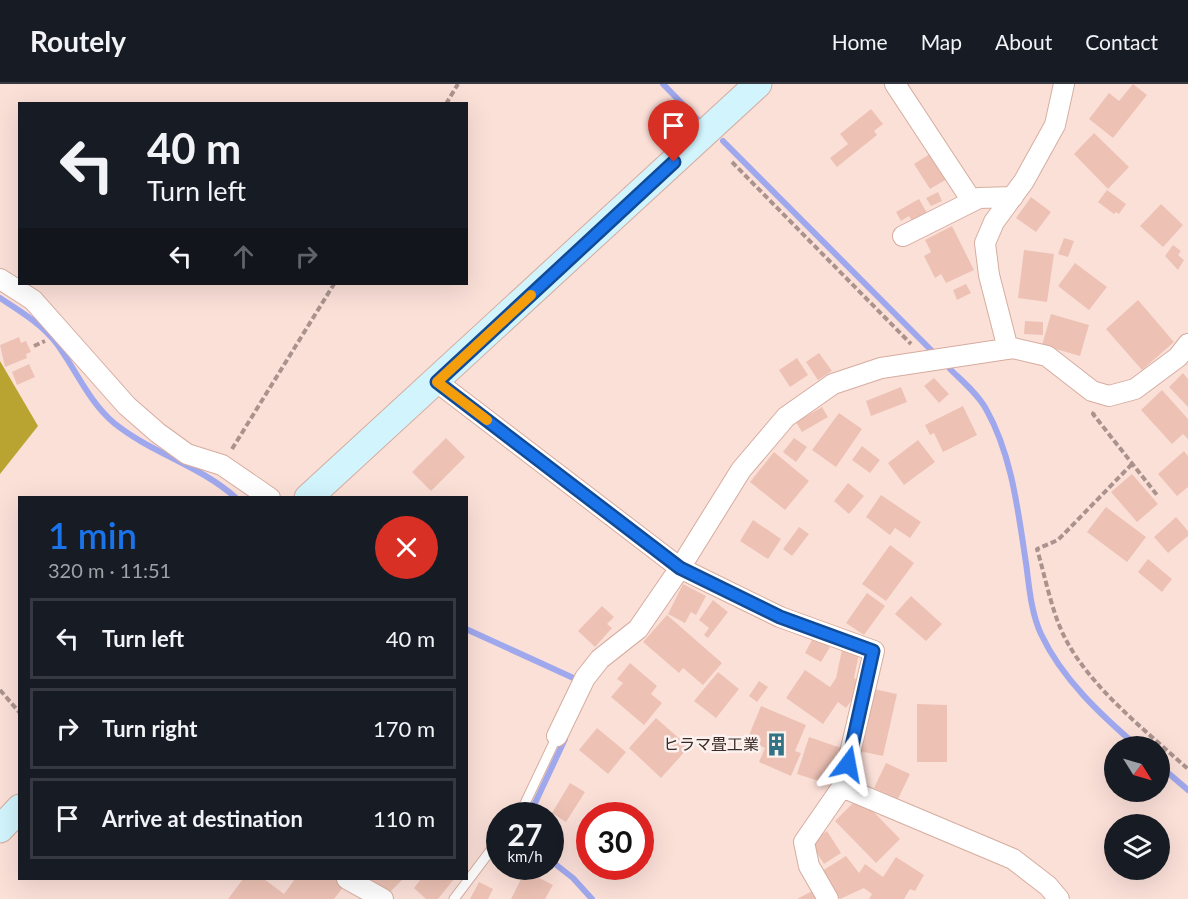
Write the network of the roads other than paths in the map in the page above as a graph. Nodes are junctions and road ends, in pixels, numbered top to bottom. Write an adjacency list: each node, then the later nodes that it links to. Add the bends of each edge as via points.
1 (758, 84): 10 (street)
2 (895, 84): 5 (street)
3 (1064, 84): 4 (street, via 1055,125)
4 (1013, 197): 5 (street); 9 (street, via 994,222 985,243 988,275)
5 (972, 201): 6 (street)
6 (903, 236)
7 (0, 279): 11 (street, via 33,300 127,406 158,433 187,454 222,465)
8 (1188, 344): 9 (street, via 1178,357 1136,389 1109,396 1092,391 1047,356)
9 (1008, 348): 13 (street, via 881,368 833,384 786,417 741,470)
10 (437, 382): 12 (street); 13 (street)
11 (267, 496)
12 (310, 496)
13 (680, 568): 14 (street, via 638,629 600,659 581,686); 15 (street, via 780,617 873,651)
14 (557, 736): 16 (lane)
15 (843, 787): 23 (street, via 804,842 809,866); 24 (street, via 1013,859)
16 (526, 802)
17 (18, 809): 18 (street)
18 (0, 829)
19 (486, 857): 22 (lane)
20 (348, 880): 21 (street)
21 (383, 899)
22 (454, 899)
23 (828, 899)
24 (1059, 899)

